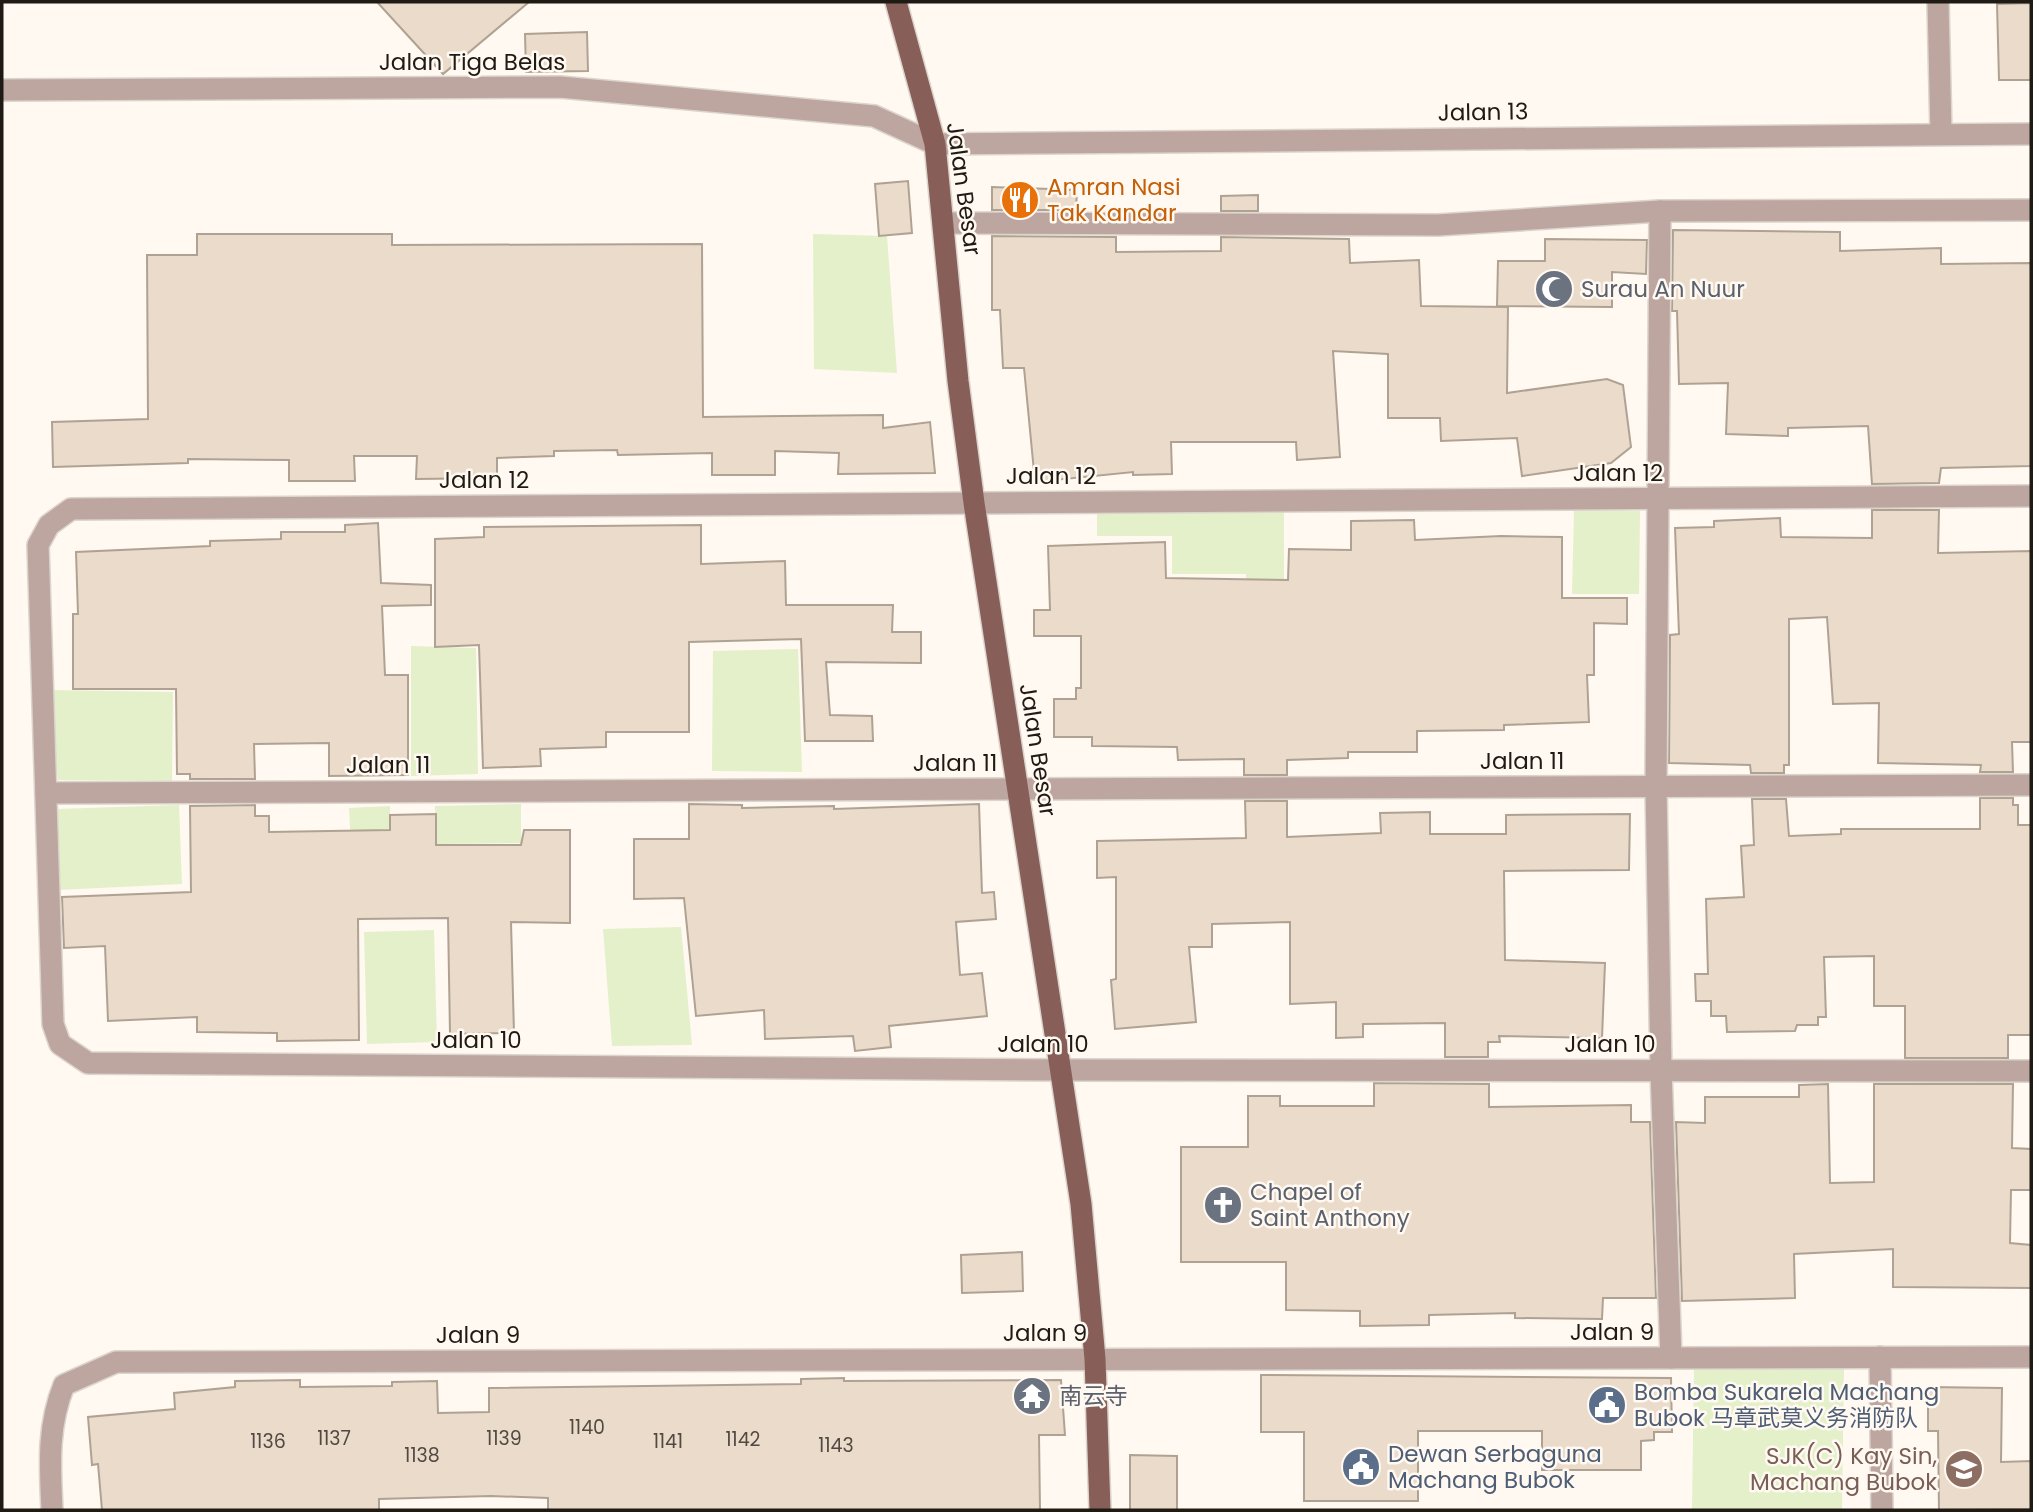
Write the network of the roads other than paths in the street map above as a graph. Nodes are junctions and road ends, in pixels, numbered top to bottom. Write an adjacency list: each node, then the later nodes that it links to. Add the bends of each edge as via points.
1 (896, 2): 6 (main road, Jalan Besar)
2 (1938, 2): 4 (street)
3 (2, 90): 6 (street, Jalan Tiga Belas, via 560,86 874,116)
4 (1941, 134): 5 (street, Jalan 13); 6 (street, Jalan 13)
5 (2031, 134)
6 (935, 144): 9 (main road, Jalan Besar)
7 (2031, 210): 8 (street)
8 (1660, 211): 9 (street, via 1438,225); 11 (street)
9 (944, 223): 12 (main road, Jalan Besar)
10 (2031, 496): 11 (street, Jalan 12)
11 (1659, 499): 12 (street, Jalan 12); 14 (street)
12 (974, 503): 15 (main road, Jalan Besar); 16 (street, Jalan 12, via 71,509 49,525 38,545)
13 (2031, 785): 14 (street, Jalan 11)
14 (1656, 786): 15 (street, Jalan 11); 18 (street)
15 (1017, 789): 16 (street, Jalan 11); 17 (main road, Jalan Besar)
16 (46, 793): 17 (street, Jalan 10, via 53,1024 60,1044 88,1063)
17 (1062, 1070): 18 (street, Jalan 10); 23 (main road, Jalan Besar, via 1082,1204)
18 (1661, 1070): 19 (street, Jalan 10); 22 (street)
19 (2031, 1071)
20 (1880, 1357): 21 (street, Jalan 9); 22 (street, Jalan 9); 26 (street)
21 (2031, 1357)
22 (1671, 1358): 23 (street, Jalan 9)
23 (1095, 1359): 24 (street, Jalan 9, via 116,1362 64,1385 50,1436); 25 (main road, Jalan Besar)
24 (52, 1510)
25 (1100, 1510)
26 (1882, 1510)

